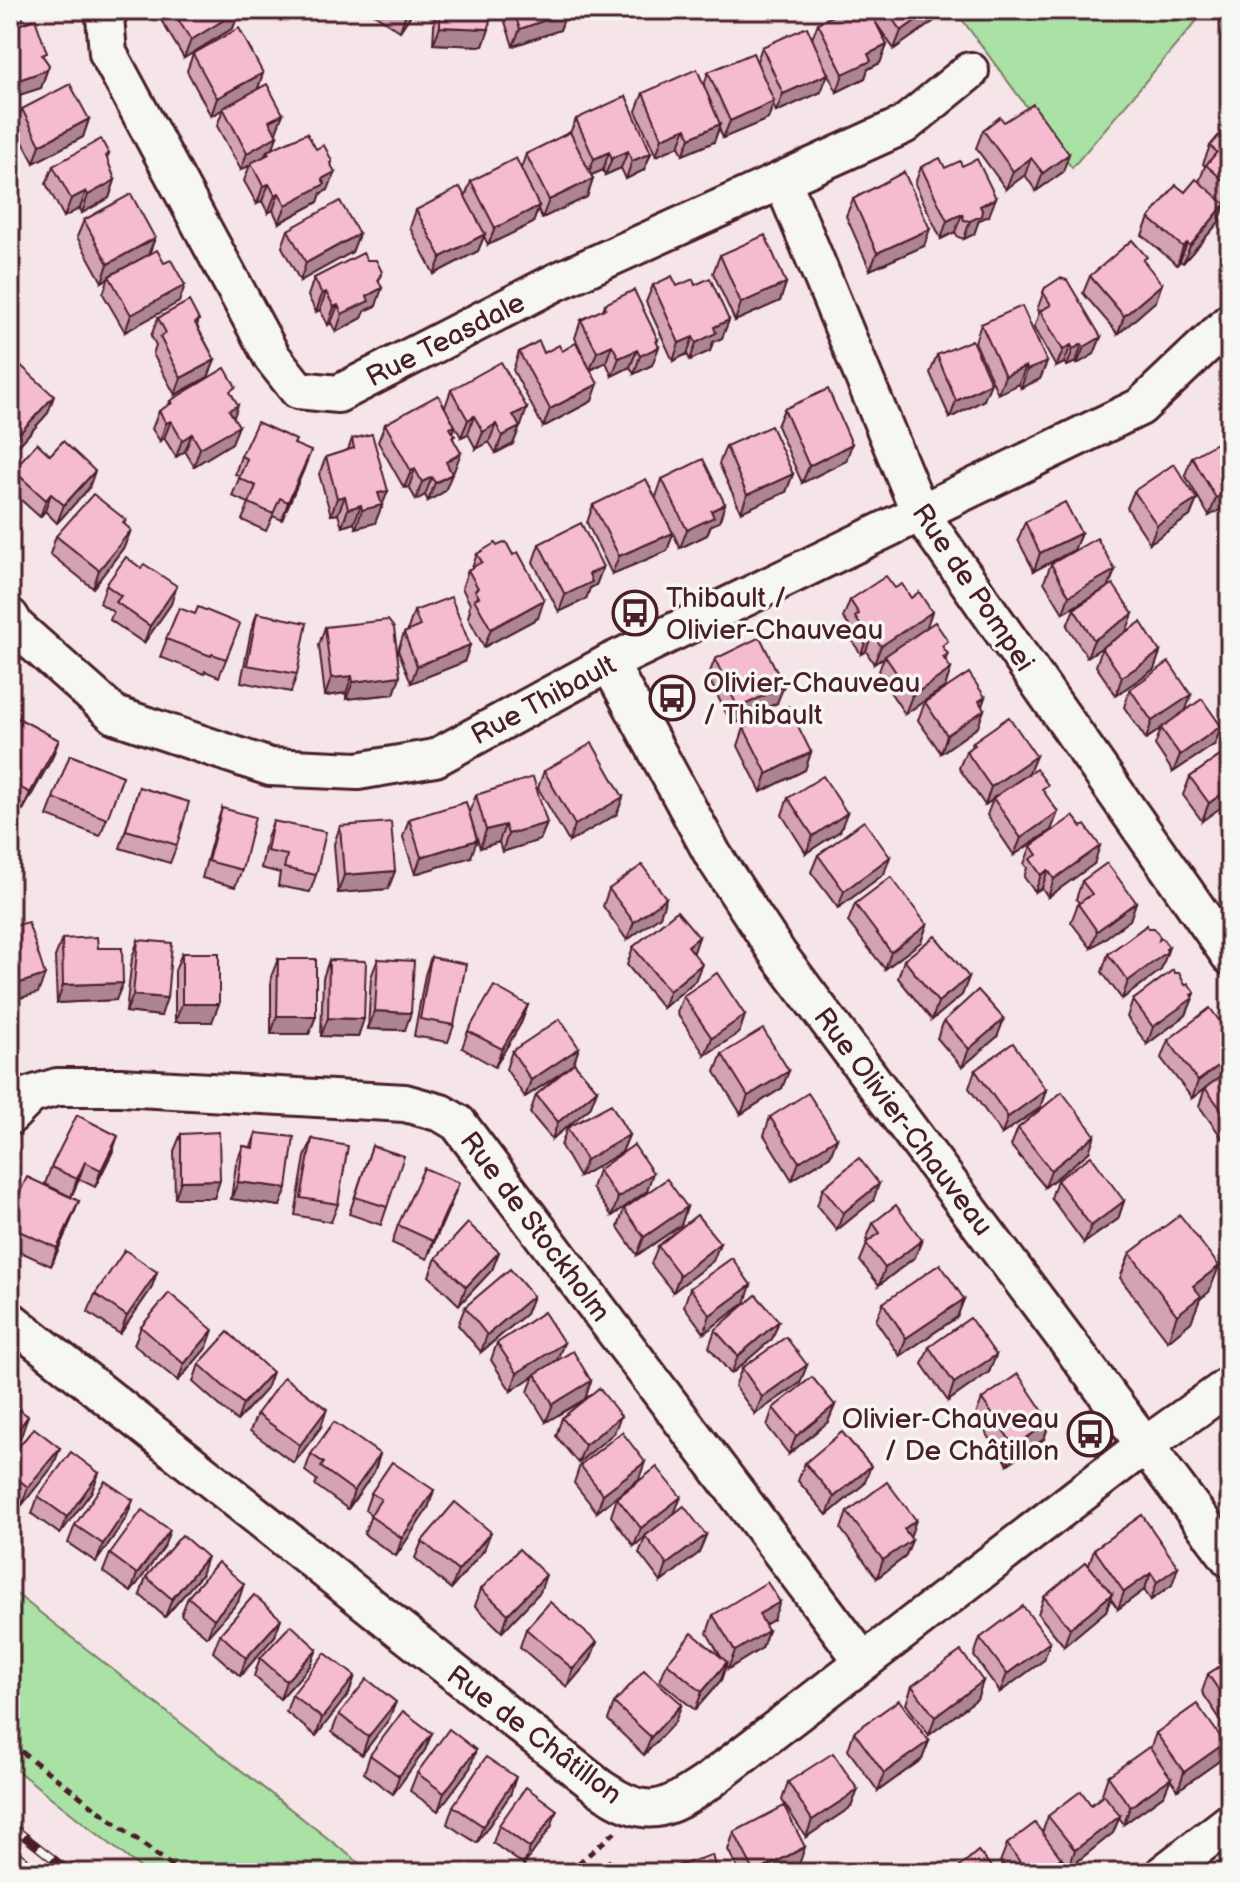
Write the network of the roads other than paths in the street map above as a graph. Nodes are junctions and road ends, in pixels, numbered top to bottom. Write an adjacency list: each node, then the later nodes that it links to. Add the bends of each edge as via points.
1 (110, 10): 3 (street, Rue Teasdale, via 105,17 108,53 272,357 298,390 338,394 556,282)
2 (970, 71): 3 (street, Rue Teasdale, via 904,125)
3 (783, 182): 5 (street, Rue de Pompei)
4 (1226, 336): 5 (street, Rue Thibault, via 1140,407)
5 (920, 513): 7 (street, Rue Thibault); 8 (street, Rue de Pompei)
6 (10, 617): 7 (street, Rue Thibault, via 115,715 270,767 358,771 435,758)
7 (609, 663): 12 (street, Rue Olivier-Chauveau, via 713,855 778,954)
8 (1230, 956)
9 (10, 1116): 14 (street, Rue de Stockholm, via 31,1095 57,1087 120,1087 405,1103 458,1123)
10 (10, 1320): 14 (street, Rue de Châtillon, via 600,1788 634,1808 653,1809 683,1798)
11 (1230, 1385): 12 (street, Rue de Châtillon)
12 (1145, 1445): 13 (street, Rue Olivier-Chauveau); 14 (street, Rue de Châtillon)
13 (1230, 1559)
14 (863, 1661)
15 (1230, 1822): 16 (street)
16 (1164, 1873)

